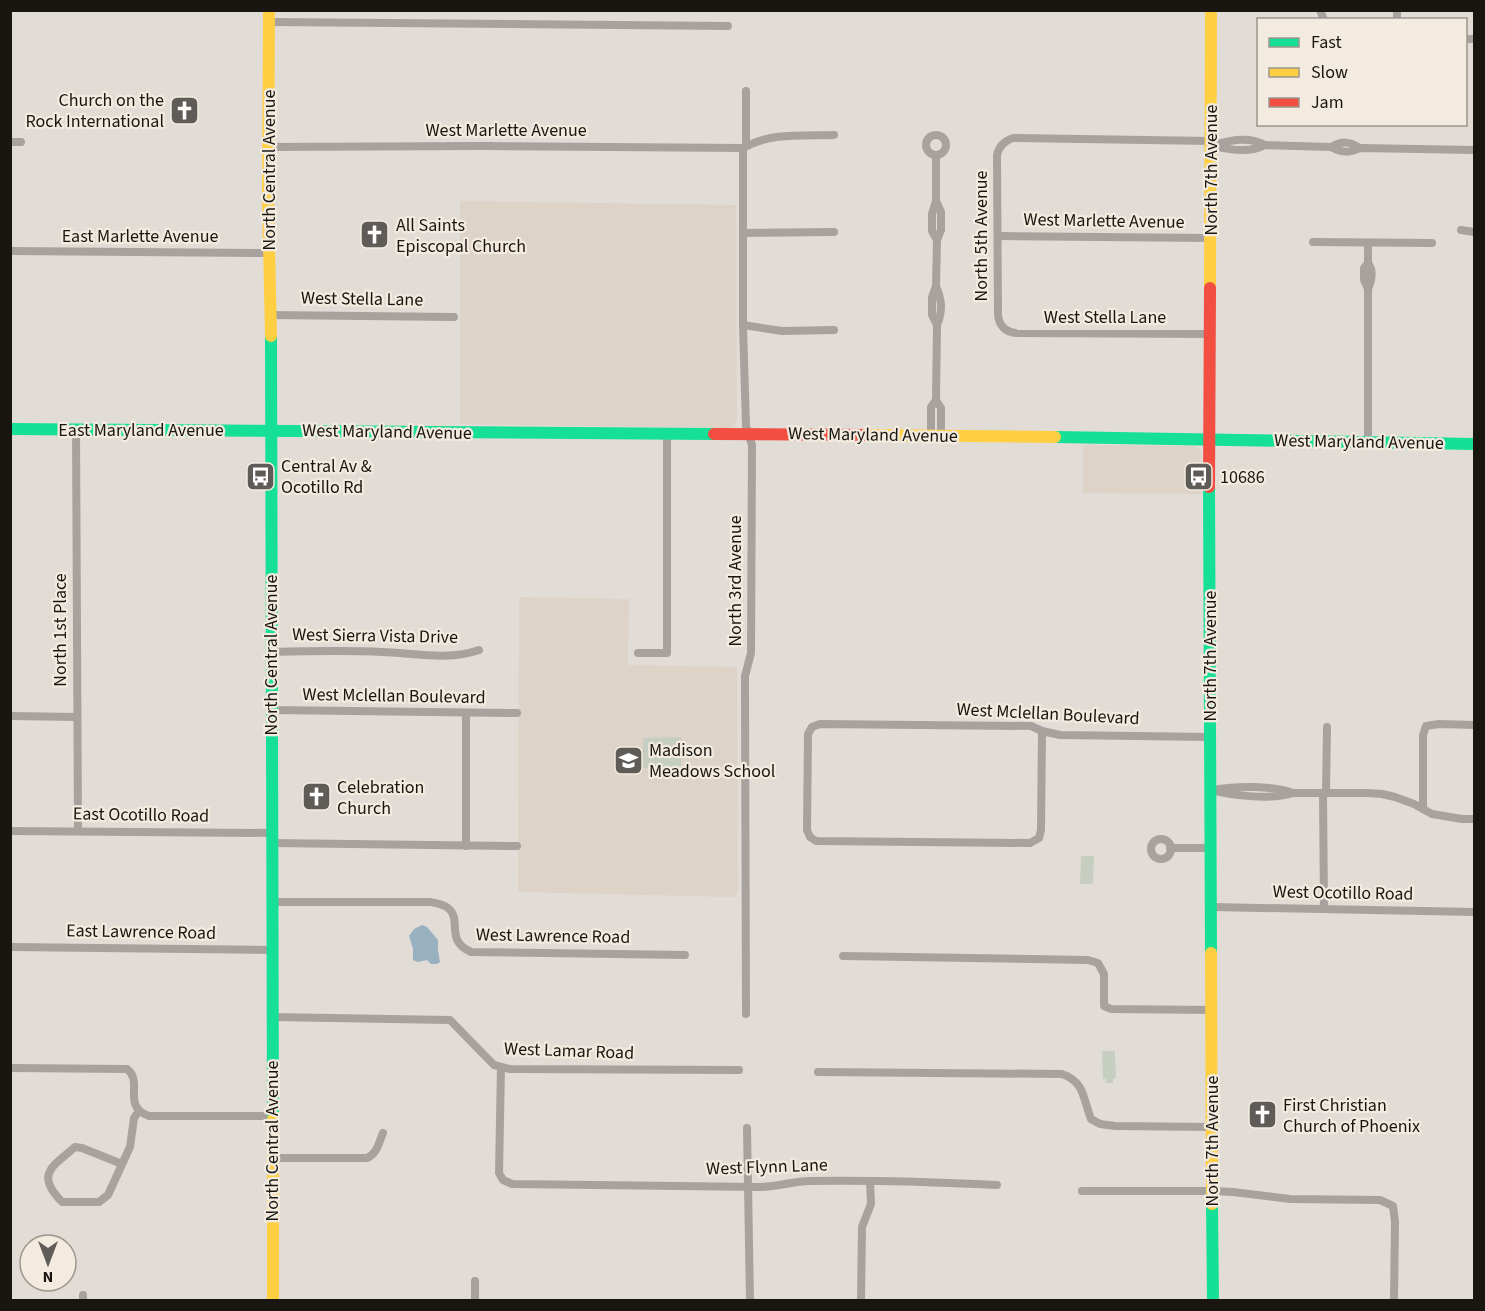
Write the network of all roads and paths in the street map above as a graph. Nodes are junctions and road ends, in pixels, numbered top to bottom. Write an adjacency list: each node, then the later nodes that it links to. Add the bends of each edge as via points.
1 (1211, 10): 8 (main road, North 7th Avenue)
2 (269, 16): 3 (street); 9 (main road, North Central Avenue)
3 (728, 26)
4 (746, 91): 10 (street, North 3rd Avenue)
5 (834, 135): 10 (street, West Marlette Avenue, via 775,136)
6 (10, 142): 7 (street)
7 (21, 142)
8 (1211, 144): 11 (street, via 1231,140 1249,145 1256,141 1265,146 1331,147 1339,152 1360,148); 17 (street, North 5th Avenue, via 1007,140 997,155); 18 (main road, North 7th Avenue)
9 (268, 147): 10 (street, West Marlette Avenue); 23 (main road, North Central Avenue)
10 (745, 147): 16 (street, North 3rd Avenue)
11 (1474, 150)
12 (936, 154): 35 (street, via 936,201 932,214 932,231 937,240 936,286 932,297 932,315 937,325 936,400 932,407)
13 (1461, 230): 15 (street)
14 (834, 232): 16 (street)
15 (1474, 232)
16 (743, 233): 26 (street, North 3rd Avenue)
17 (998, 236): 18 (street, West Marlette Avenue); 27 (street, North 5th Avenue, via 998,315)
18 (1210, 238): 29 (main road, North 7th Avenue)
19 (1313, 242): 20 (street)
20 (1368, 243): 21 (street); 37 (street, via 1368,263 1364,268 1368,289)
21 (1432, 243)
22 (10, 251): 23 (street, East Marlette Avenue)
23 (269, 253): 24 (main road, North Central Avenue)
24 (269, 315): 25 (street, West Stella Lane); 32 (main road, North Central Avenue)
25 (454, 317)
26 (743, 325): 28 (street, via 782,331); 34 (street, North 3rd Avenue)
27 (1002, 325): 29 (street, West Stella Lane, via 1016,333)
28 (834, 330)
29 (1210, 334): 36 (main road, North 7th Avenue)
30 (10, 429): 31 (main road, East Maryland Avenue)
31 (76, 429): 32 (main road, East Maryland Avenue); 46 (street, North 1st Place)
32 (271, 430): 33 (main road, West Maryland Avenue); 40 (main road, North Central Avenue)
33 (667, 434): 34 (main road, West Maryland Avenue); 41 (street, via 667,653)
34 (748, 434): 35 (main road, West Maryland Avenue); 71 (street, North 3rd Avenue, via 752,445 752,605 751,653 745,676)
35 (936, 436): 36 (main road, West Maryland Avenue)
36 (1210, 439): 37 (main road, West Maryland Avenue); 50 (main road, North 7th Avenue)
37 (1368, 443): 38 (main road, West Maryland Avenue)
38 (1474, 444)
39 (479, 650): 40 (street, West Sierra Vista Drive, via 437,655)
40 (270, 652): 42 (main road, North Central Avenue)
41 (638, 653)
42 (271, 710): 43 (street, West Mclellan Boulevard); 57 (main road, North Central Avenue)
43 (466, 713): 44 (street, West Mclellan Boulevard); 58 (street)
44 (517, 713)
45 (10, 716): 46 (street)
46 (77, 717): 56 (street, North 1st Place)
47 (1474, 725): 53 (street, via 1426,726)
48 (1327, 727): 52 (street)
49 (1042, 731): 49 (street, West Mclellan Boulevard, via 1041,830 1039,838 1030,843 816,841 810,837 808,734 812,727 1030,726); 50 (street, West Mclellan Boulevard, via 1060,735)
50 (1210, 737): 51 (main road, North 7th Avenue)
51 (1210, 790): 52 (street, via 1281,788 1293,793); 61 (main road, North 7th Avenue)
52 (1324, 793): 53 (street, via 1395,796); 64 (street)
53 (1423, 809): 54 (street, via 1444,817)
54 (1474, 819)
55 (10, 831): 56 (street, East Ocotillo Road)
56 (78, 831): 57 (street, East Ocotillo Road)
57 (271, 838): 58 (street); 62 (main road, North Central Avenue)
58 (466, 846): 59 (street)
59 (517, 846)
60 (1170, 848): 61 (street)
61 (1211, 848): 63 (main road, North 7th Avenue)
62 (272, 902): 67 (main road, North Central Avenue); 68 (street, West Lawrence Road, via 440,904 453,913 459,944 471,952)
63 (1212, 907): 64 (street, West Ocotillo Road); 70 (main road, North 7th Avenue)
64 (1324, 909): 65 (street, West Ocotillo Road)
65 (1474, 912)
66 (10, 946): 67 (street, East Lawrence Road)
67 (272, 950): 72 (main road, North Central Avenue)
68 (685, 955)
69 (843, 956): 70 (street, via 1088,960 1098,963 1104,974 1104,1006)
70 (1212, 1010): 79 (main road, North 7th Avenue)
71 (746, 1014)
72 (272, 1017): 73 (street, West Lamar Road, via 450,1020 491,1062); 78 (main road, North Central Avenue)
73 (501, 1067): 75 (street, West Lamar Road); 86 (street, West Flynn Lane, via 503,1180 512,1184)
74 (10, 1068): 77 (street, via 128,1070 133,1076 134,1100)
75 (739, 1070)
76 (818, 1072): 79 (street, via 1060,1074 1078,1083 1091,1119 1100,1124)
77 (139, 1110): 78 (street, via 152,1116); 83 (street)
78 (272, 1116): 82 (main road, North Central Avenue)
79 (1212, 1126): 88 (main road, North 7th Avenue)
80 (747, 1128): 86 (street)
81 (383, 1133): 82 (street, via 375,1152 367,1158)
82 (272, 1158): 90 (main road, North Central Avenue)
83 (122, 1164): 83 (street, via 108,1195 99,1202 62,1202 48,1182 52,1168 75,1147)
84 (870, 1181): 85 (street, West Flynn Lane); 86 (street, West Flynn Lane, via 807,1181); 93 (street, via 871,1204 862,1227)
85 (997, 1185)
86 (748, 1187): 92 (street)
87 (1082, 1191): 88 (street)
88 (1213, 1191): 94 (main road, North 7th Avenue); 95 (street, via 1290,1199 1380,1200 1393,1206)
89 (475, 1281): 91 (street)
90 (273, 1300)
91 (475, 1300)
92 (750, 1300)
93 (861, 1300)
94 (1213, 1300)
95 (1394, 1300)

